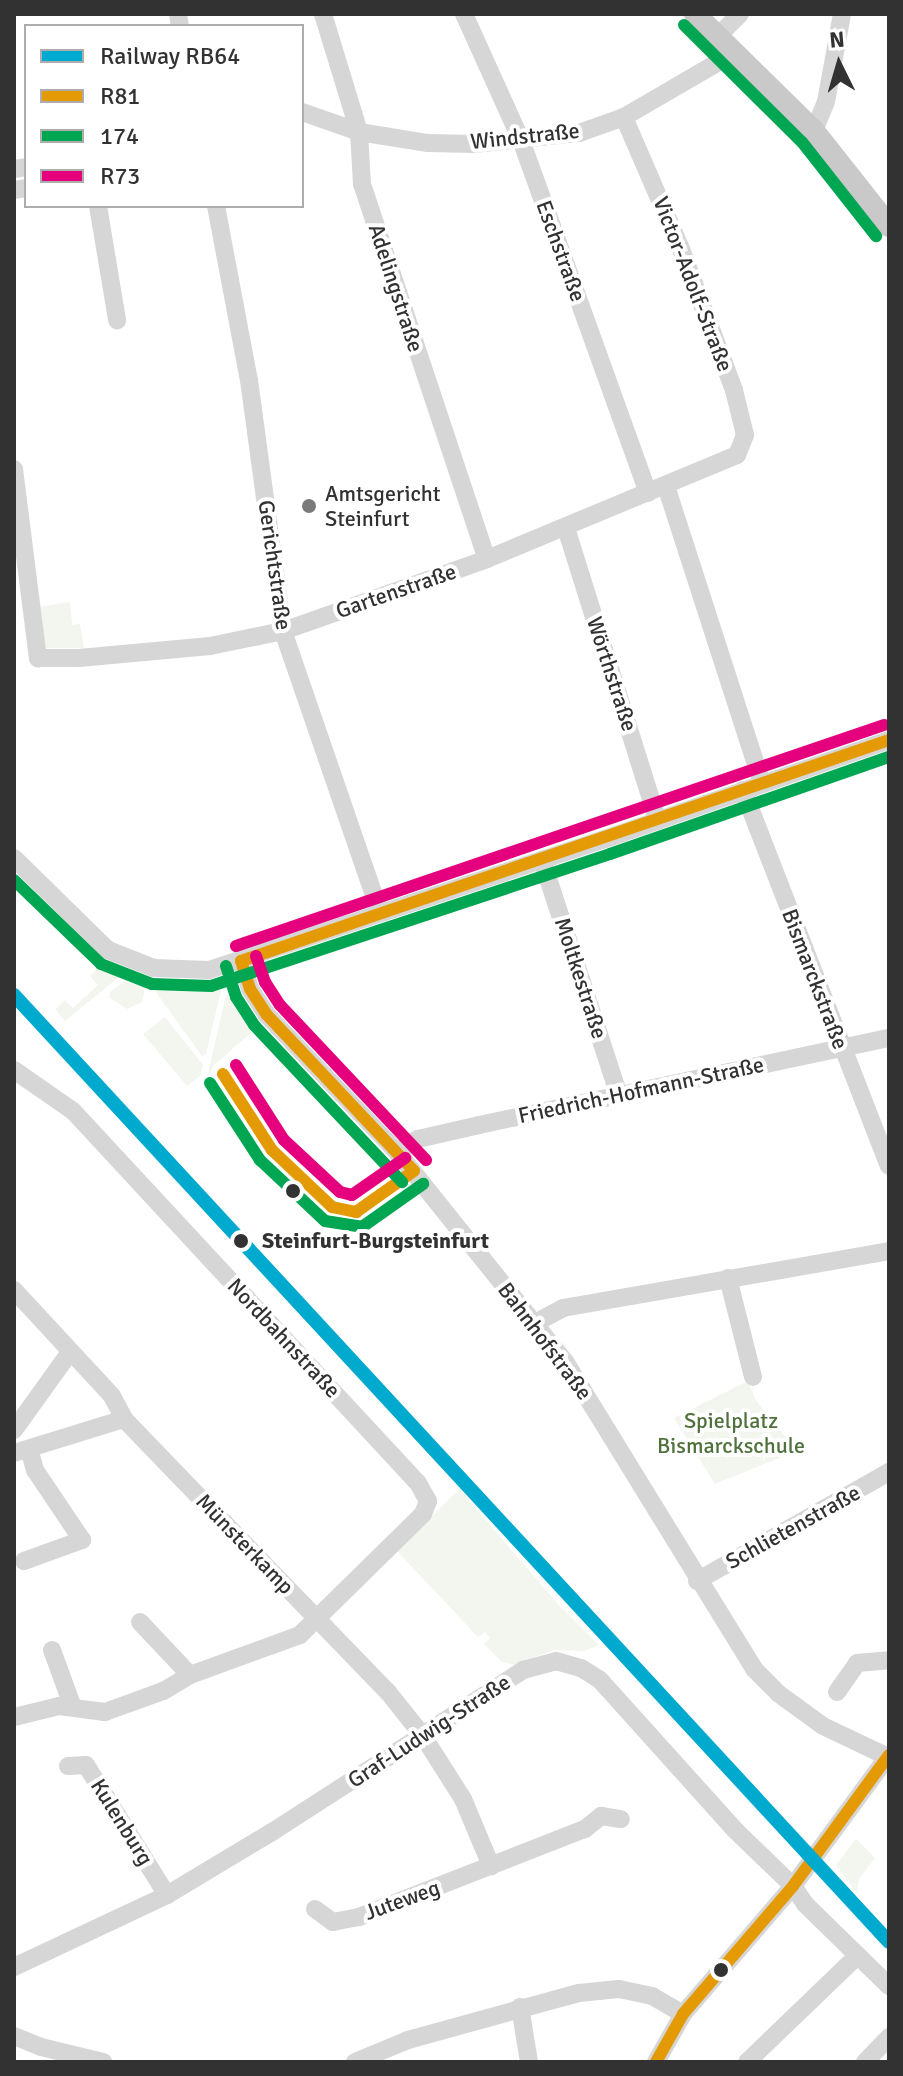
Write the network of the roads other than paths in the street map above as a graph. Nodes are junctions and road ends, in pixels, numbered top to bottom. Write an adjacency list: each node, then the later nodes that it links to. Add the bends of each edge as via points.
1 (323, 14): 11 (street, Adelingstraße)
2 (464, 14): 12 (street, Eschstraße)
3 (695, 14): 6 (main road)
4 (740, 14): 6 (street)
5 (842, 14): 10 (street, via 826,102)
6 (718, 36): 7 (main road)
7 (734, 53): 9 (street, Windstraße); 10 (main road)
8 (304, 113): 11 (street, Windstraße)
9 (624, 117): 12 (street, Windstraße, via 579,133); 17 (street, Victor-Adolf-Straße, via 734,390 745,435)
10 (814, 131): 15 (main road)
11 (359, 132): 12 (street, Windstraße, via 428,143); 21 (street, Adelingstraße, via 362,184)
12 (521, 140): 19 (street, Eschstraße)
13 (98, 208): 16 (street)
14 (216, 208): 22 (street, Gerichtstraße, via 249,380)
15 (889, 226)
16 (117, 320)
17 (737, 455): 19 (street, Gartenstraße)
18 (14, 469): 22 (street, Gartenstraße, via 38,658 210,646)
19 (657, 489): 20 (street, Gartenstraße); 24 (street, Eschstraße)
20 (566, 528): 21 (street, Gartenstraße); 26 (street, Wörthstraße)
21 (487, 559): 22 (street, Gartenstraße)
22 (283, 631): 29 (street, Gerichtstraße)
23 (889, 740): 24 (street)
24 (762, 784): 25 (street)
25 (743, 790): 26 (street); 32 (street, Bismarckstraße)
26 (658, 821): 28 (street)
27 (14, 858): 30 (street, via 108,950 129,960 180,972)
28 (542, 860): 29 (street); 34 (street, Moltkestraße)
29 (380, 913): 30 (street)
30 (241, 961): 35 (street, Bahnhofstraße, via 250,989 267,1015)
31 (889, 1038): 32 (street, Friedrich-Hofmann-Straße)
32 (841, 1048): 34 (street, Friedrich-Hofmann-Straße); 36 (street, Bismarckstraße)
33 (14, 1070): 49 (street, Nordbahnstraße, via 73,1111 425,1492 423,1514)
34 (619, 1095): 35 (street, Friedrich-Hofmann-Straße, via 418,1139)
35 (397, 1152): 40 (street, Bahnhofstraße)
36 (889, 1166)
37 (889, 1251): 38 (street)
38 (728, 1278): 40 (street, via 563,1308); 42 (street)
39 (17, 1299): 41 (street, Münsterkamp)
40 (535, 1323): 48 (street, Bahnhofstraße, via 582,1386)
41 (70, 1352): 43 (street, Münsterkamp, via 112,1396); 44 (street)
42 (753, 1377)
43 (124, 1419): 45 (street); 49 (street, Münsterkamp)
44 (14, 1430)
45 (22, 1451): 47 (street, via 82,1540)
46 (889, 1472): 48 (street, Schlietenstraße)
47 (24, 1561)
48 (697, 1581): 58 (street, Bahnhofstraße, via 737,1647 766,1682 823,1726)
49 (317, 1619): 53 (street, Nordbahnstraße, via 300,1635); 57 (street, Münsterkamp)
50 (140, 1622): 53 (street)
51 (52, 1650): 55 (street)
52 (889, 1660): 54 (street, via 857,1663)
53 (190, 1675): 55 (street, Nordbahnstraße, via 105,1712)
54 (837, 1692)
55 (72, 1705): 56 (street, Nordbahnstraße)
56 (14, 1717)
57 (423, 1736): 61 (street, via 463,1799); 62 (street, Graf-Ludwig-Straße, via 532,1666 571,1664 591,1674); 63 (street, Graf-Ludwig-Straße)
58 (888, 1756): 62 (street)
59 (68, 1766): 63 (street, Kulenburg, via 86,1765)
60 (621, 1819): 61 (street, Juteweg, via 601,1816 585,1829)
61 (491, 1866): 64 (street, Juteweg, via 359,1917 333,1922)
62 (793, 1886): 65 (street, Graf-Ludwig-Straße); 69 (street)
63 (167, 1895): 66 (street, Graf-Ludwig-Straße)
64 (315, 1909)
65 (858, 1955): 67 (street, Graf-Ludwig-Straße); 76 (street)
66 (14, 1967)
67 (889, 1986)
68 (520, 2007): 69 (street, via 619,1989 652,1996); 73 (street, via 408,2040); 74 (street)
69 (683, 2014): 75 (street)
70 (14, 2036): 72 (street)
71 (889, 2037): 77 (street)
72 (103, 2062)
73 (355, 2062)
74 (529, 2062)
75 (656, 2062)
76 (747, 2062)
77 (865, 2062)

